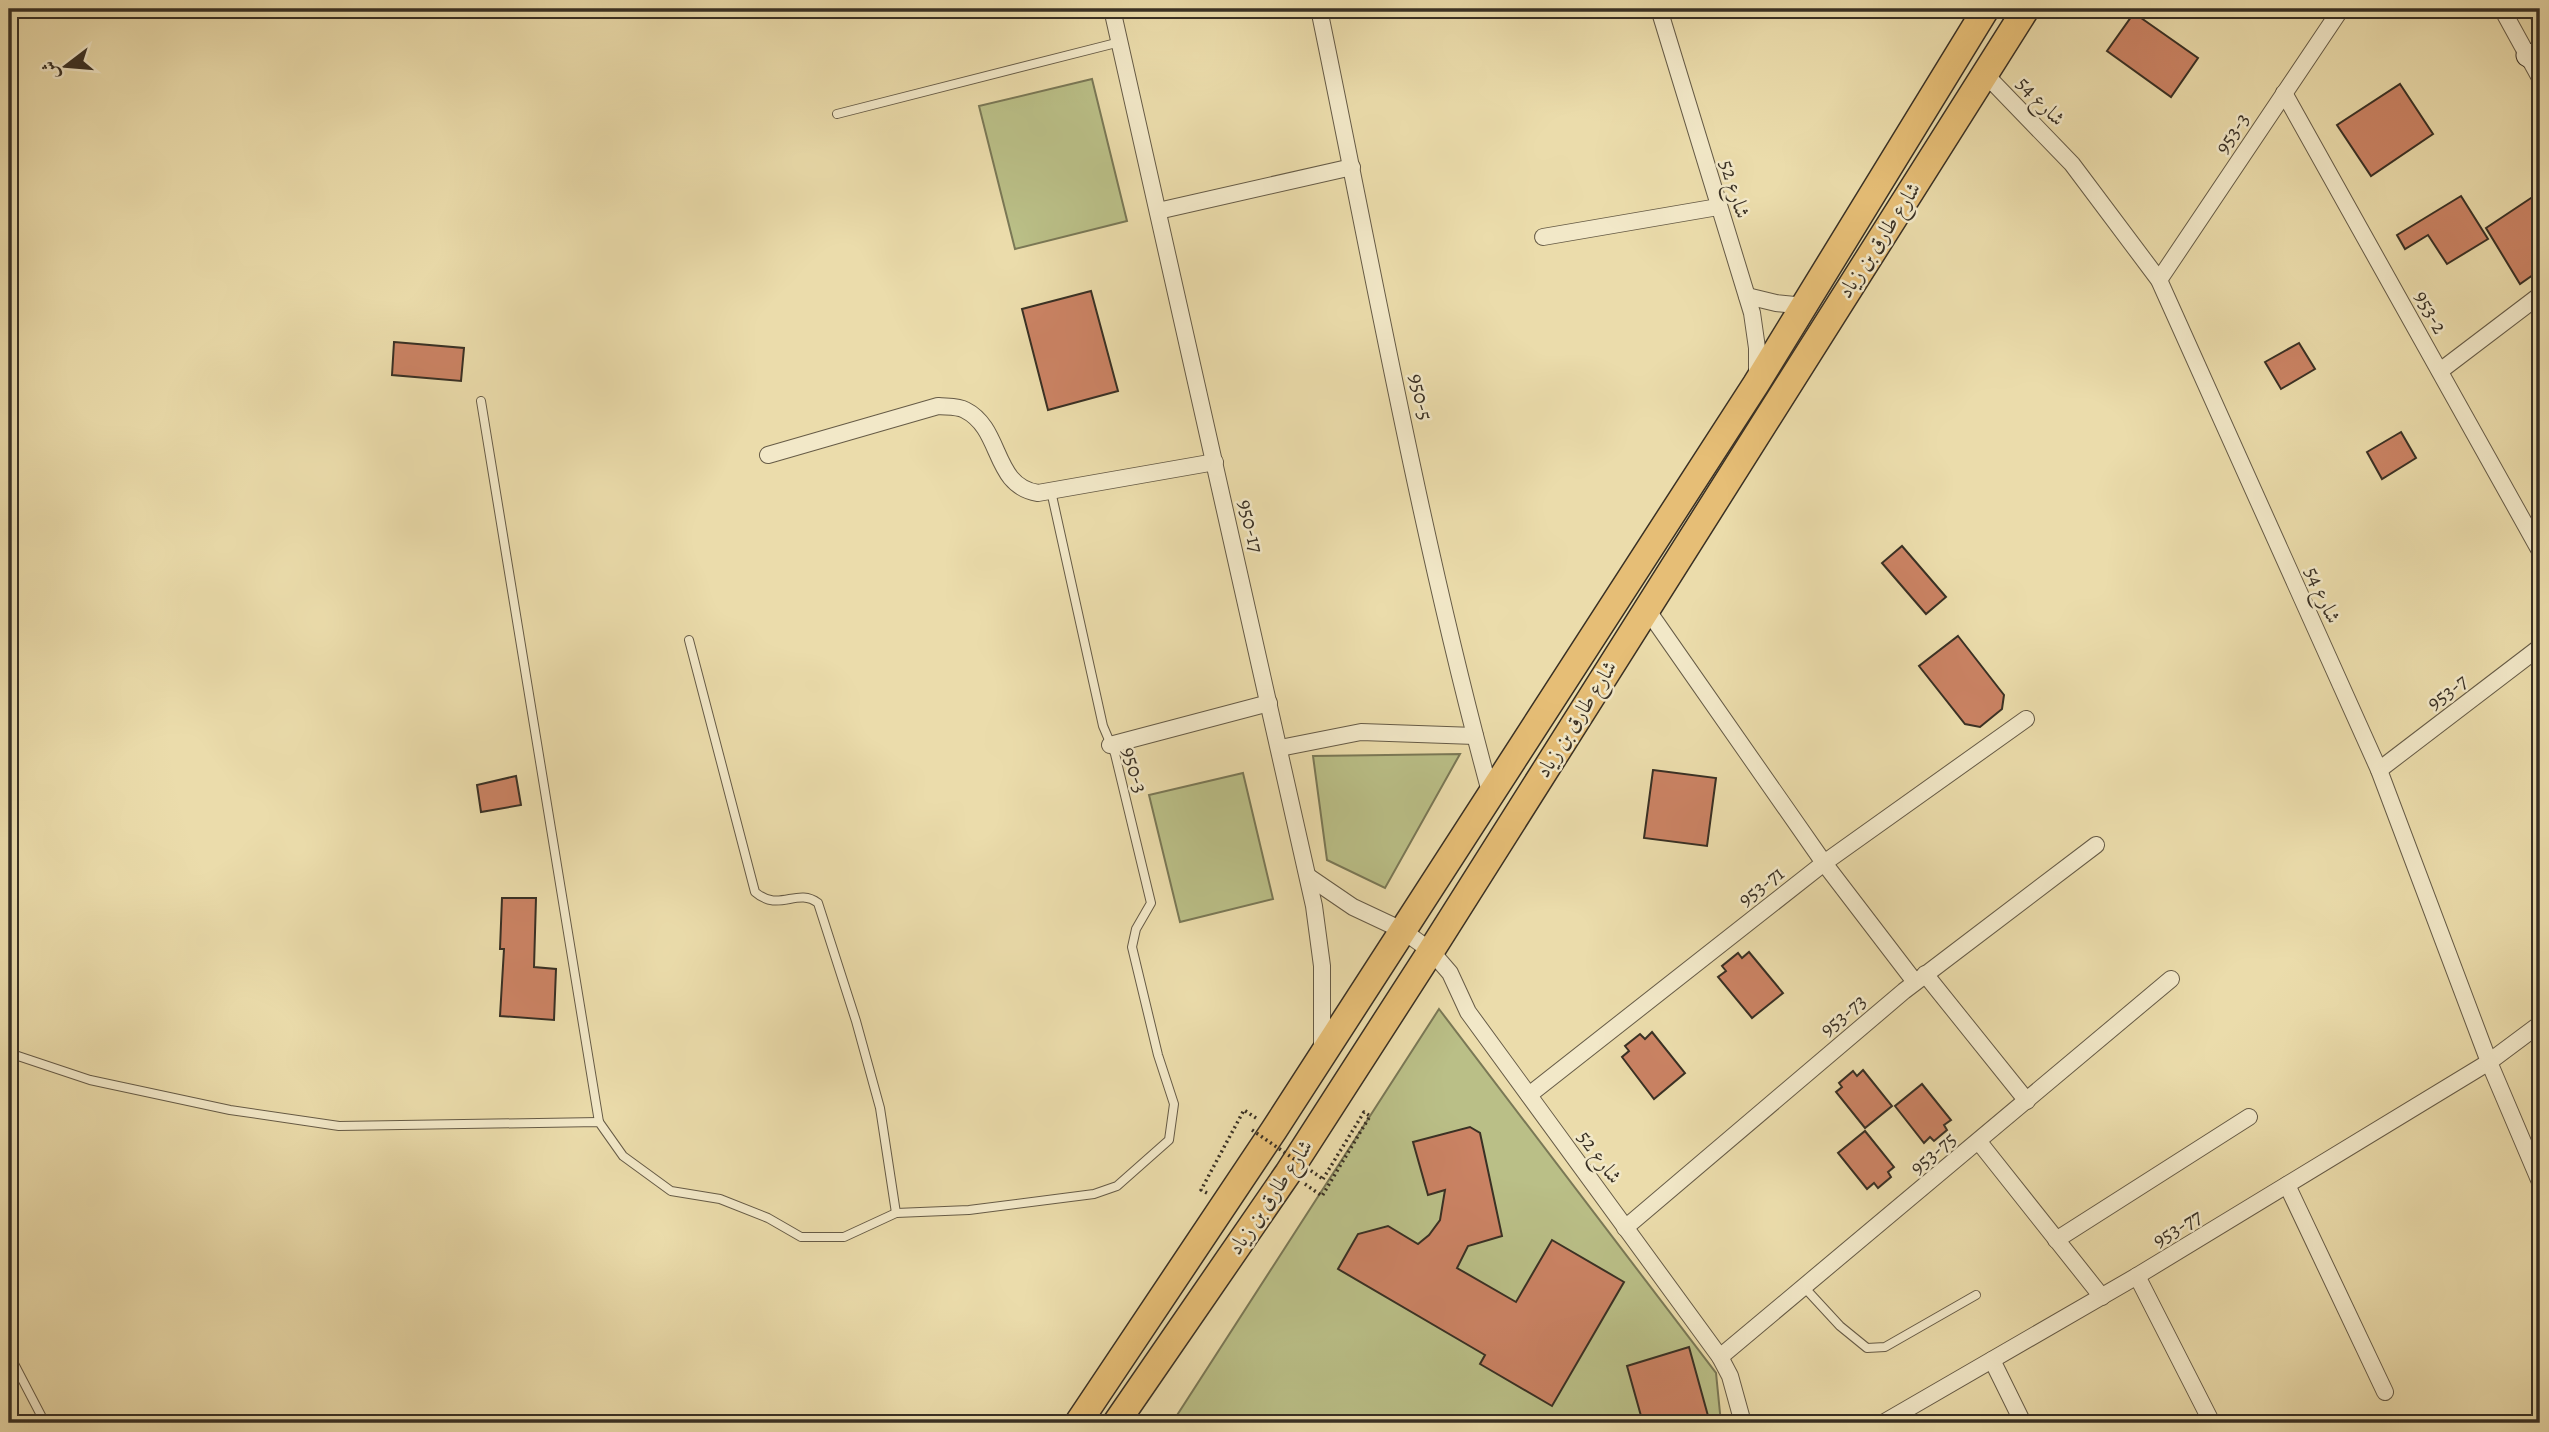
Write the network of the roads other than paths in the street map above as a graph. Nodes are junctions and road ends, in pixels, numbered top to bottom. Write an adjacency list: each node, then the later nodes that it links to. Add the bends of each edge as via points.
1 (1112, 9): 8 (street, 950-17)
2 (1319, 9): 14 (street, 950-5)
3 (1659, 9): 15 (street, شارع 52)
4 (1986, 9): 21 (main road, شارع طارق بن زياد)
5 (2026, 9): 10 (main road, شارع طارق بن زياد)
6 (2341, 9): 12 (street, 953-3)
7 (2502, 9): 9 (street)
8 (1120, 42): 13 (lane); 16 (street, 950-17)
9 (2534, 58): 11 (street)
10 (1985, 74): 18 (street, شارع 54, via 2072,164); 29 (main road, شارع طارق بن زياد)
11 (2540, 78)
12 (2284, 93): 18 (street, 953-3); 22 (street, 953-2)
13 (837, 114)
14 (1352, 167): 16 (street); 34 (street, 950-5, via 1425,526)
15 (1718, 207): 17 (street); 20 (street, شارع 52)
16 (1158, 211): 26 (street, 950-17)
17 (1544, 237)
18 (2159, 280): 37 (street, شارع 54)
19 (2540, 295): 22 (street)
20 (1747, 296): 21 (street); 23 (street, شارع 52, via 1757,348)
21 (1805, 306): 23 (main road, شارع طارق بن زياد)
22 (2440, 372): 28 (street, 953-2)
23 (1756, 384): 38 (main road, شارع طارق بن زياد)
24 (481, 401): 53 (lane)
25 (768, 455): 27 (street, via 938,406 965,409 985,426 1012,483 1023,491)
26 (1215, 462): 27 (street); 32 (street, 950-17)
27 (1051, 491): 35 (lane, 950-3)
28 (2540, 551)
29 (1646, 608): 40 (street); 43 (main road, شارع طارق بن زياد)
30 (689, 640): 57 (lane, via 755,892 775,902 799,897 818,903 880,1108)
31 (2540, 647): 37 (street, 953-7)
32 (1269, 703): 35 (street); 36 (street, 950-17)
33 (2026, 719): 40 (street, 953-71)
34 (1475, 736): 36 (street, via 1361,732); 38 (street, 950-5)
35 (1110, 745): 57 (lane, 950-3, via 1151,903 1132,947 1174,1104 1169,1140 1117,1186 1094,1194 970,1210)
36 (1280, 748): 41 (street, 950-17)
37 (2379, 770): 49 (street, شارع 54)
38 (1490, 792): 42 (main road, شارع طارق بن زياد)
39 (2096, 845): 44 (street, 953-73)
40 (1824, 863): 44 (street); 50 (street, 953-71)
41 (1308, 877): 42 (street, شارع 52, via 1353,907); 48 (street, 950-17, via 1322,966)
42 (1402, 930): 43 (street, شارع 52); 48 (main road, شارع طارق بن زياد)
43 (1431, 951): 50 (street, شارع 52, via 1443,962 1468,1012); 70 (main road, شارع طارق بن زياد, via 1288,1173)
44 (1920, 978): 51 (street); 58 (street, 953-73)
45 (2171, 979): 51 (street, 953-75)
46 (2540, 1024): 49 (street, 953-77)
47 (9, 1052): 53 (lane, via 90,1080 230,1110 339,1126)
48 (1322, 1057): 69 (main road, شارع طارق بن زياد)
49 (2488, 1062): 55 (street, شارع 54); 56 (street, 953-77)
50 (1529, 1096): 58 (street, شارع 52)
51 (2027, 1101): 54 (street, 953-75)
52 (2249, 1117): 59 (street)
53 (599, 1122): 57 (lane, via 622,1156 671,1191 720,1199 800,1237 844,1237)
54 (1979, 1142): 59 (street); 61 (street, 953-75)
55 (2540, 1182)
56 (2287, 1185): 60 (street, 953-77); 67 (street)
57 (896, 1213)
58 (1625, 1228): 65 (street, شارع 52)
59 (2056, 1240): 63 (street)
60 (2137, 1276): 63 (street, 953-77); 74 (street)
61 (1804, 1287): 62 (lane, via 1867,1348 1885,1347); 65 (street, 953-75)
62 (1976, 1295)
63 (2102, 1297): 66 (street, 953-77)
64 (9, 1354): 68 (lane)
65 (1720, 1357): 71 (street, شارع 52)
66 (1992, 1360): 72 (street, 953-77); 73 (street)
67 (2385, 1392)
68 (45, 1423)
69 (1078, 1423)
70 (1116, 1423)
71 (1742, 1423)
72 (1883, 1423)
73 (2023, 1423)
74 (2212, 1423)

